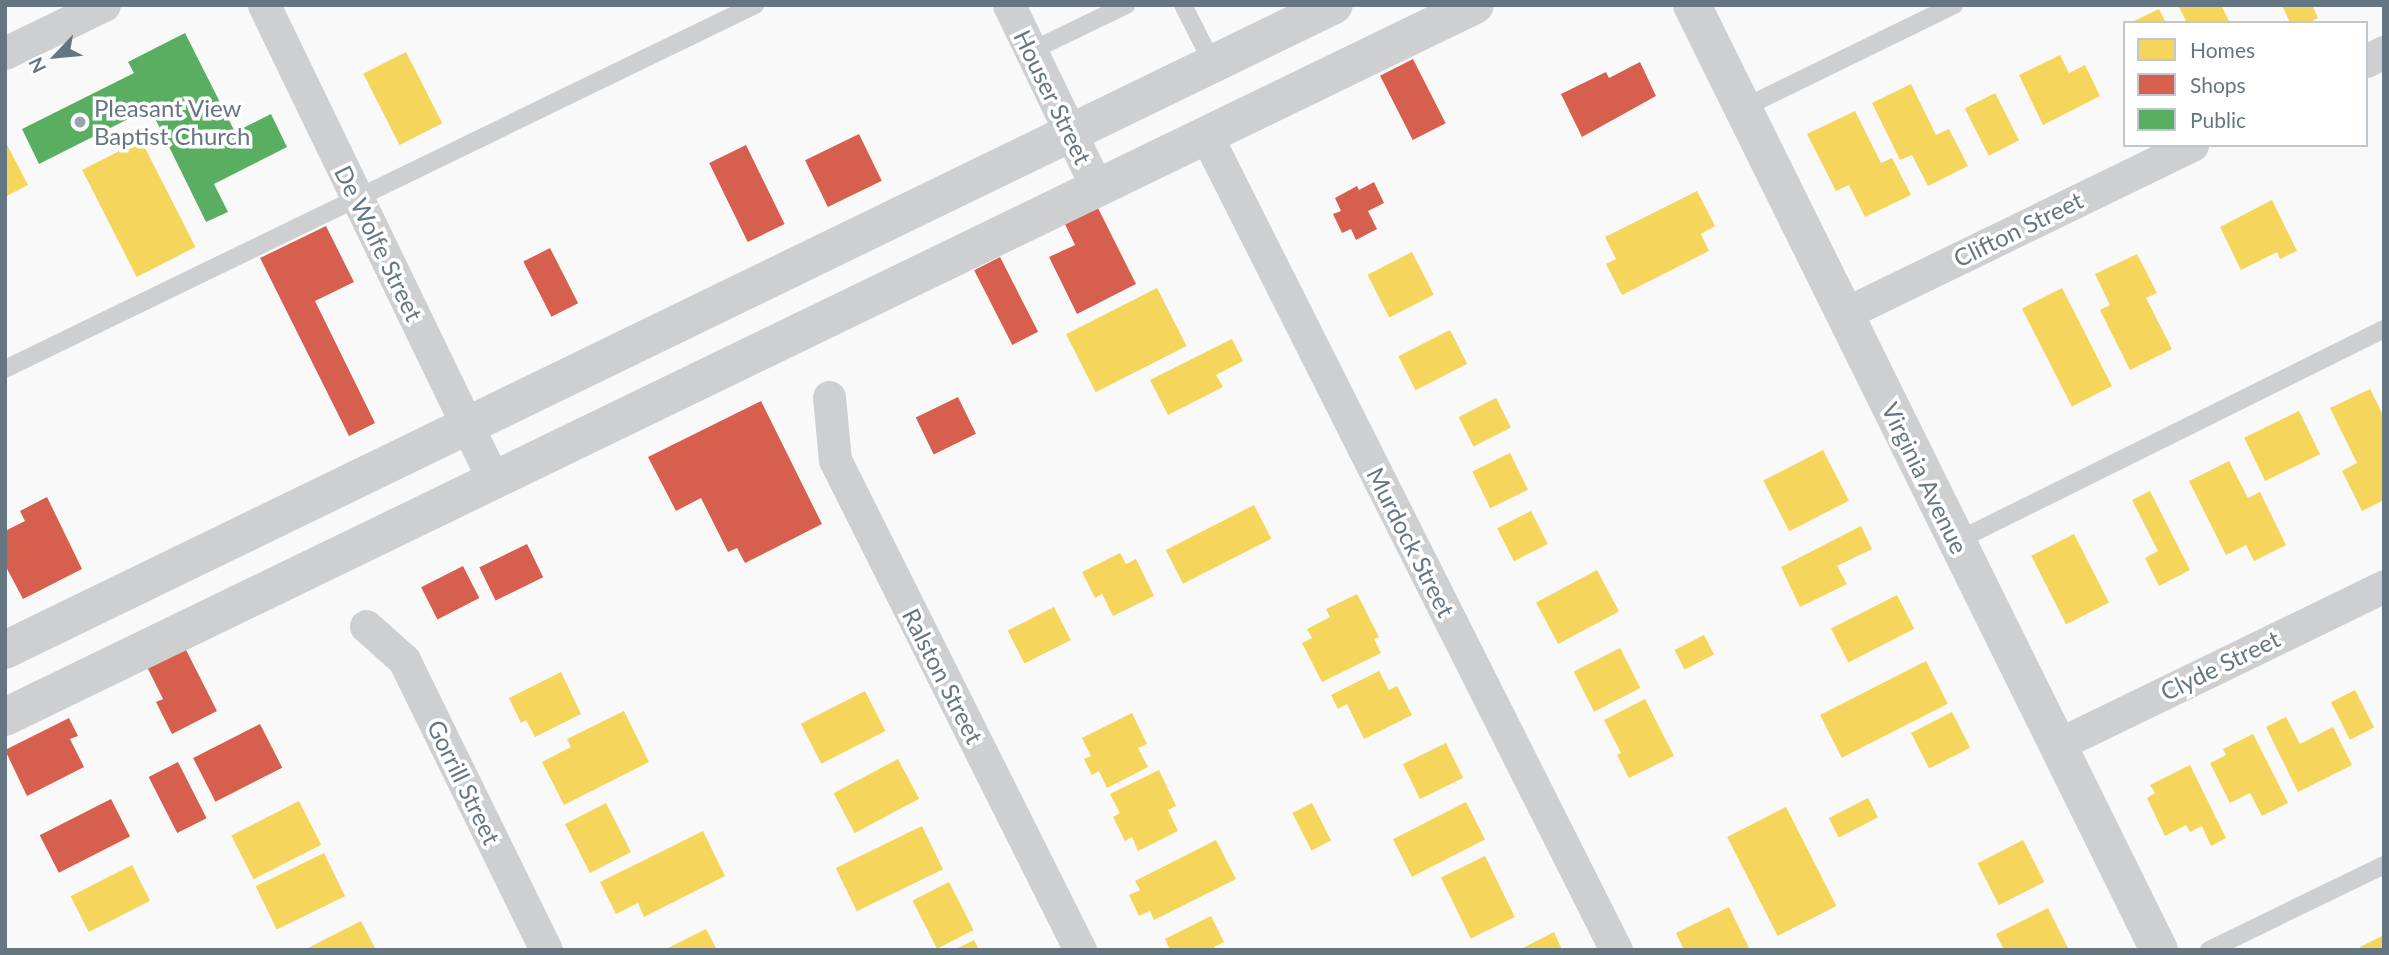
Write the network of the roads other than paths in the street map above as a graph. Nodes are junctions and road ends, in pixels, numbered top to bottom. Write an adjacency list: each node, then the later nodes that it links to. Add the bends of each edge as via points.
1 (104, 5): 13 (street)
2 (264, 5): 21 (street, De Wolfe Street)
3 (755, 5): 21 (lane)
4 (1009, 5): 11 (street, Houser Street)
5 (1126, 5): 11 (lane)
6 (1183, 5): 15 (lane)
7 (1334, 5): 15 (street)
8 (1475, 5): 18 (street)
9 (1692, 5): 16 (street, Virginia Avenue)
10 (1954, 5): 16 (lane)
11 (1031, 51): 17 (street, Houser Street)
12 (2384, 52): 14 (street)
13 (5, 53)
14 (2368, 60)
15 (1213, 64): 17 (street)
16 (1743, 108): 22 (street, Virginia Avenue)
17 (1071, 133): 20 (street, Houser Street); 26 (street)
18 (1206, 135): 20 (street); 37 (street, Murdock Street)
19 (2188, 147): 22 (street, Clifton Street)
20 (1097, 188): 27 (street)
21 (358, 198): 24 (lane); 26 (street, De Wolfe Street)
22 (1844, 314): 28 (street, Virginia Avenue)
23 (2384, 328): 28 (lane)
24 (5, 369)
25 (829, 397): 36 (street, Ralston Street, via 835,460)
26 (466, 425): 27 (street, De Wolfe Street); 31 (street)
27 (494, 481): 32 (street)
28 (1956, 541): 33 (street, Virginia Avenue)
29 (2384, 586): 33 (street, Clyde Street)
30 (366, 626): 35 (street, Gorrill Street, via 404,660)
31 (5, 650)
32 (5, 717)
33 (2057, 744): 38 (street, Virginia Avenue)
34 (2384, 866): 39 (lane)
35 (546, 950)
36 (1080, 950)
37 (1616, 950)
38 (2159, 950)
39 (2209, 950)

